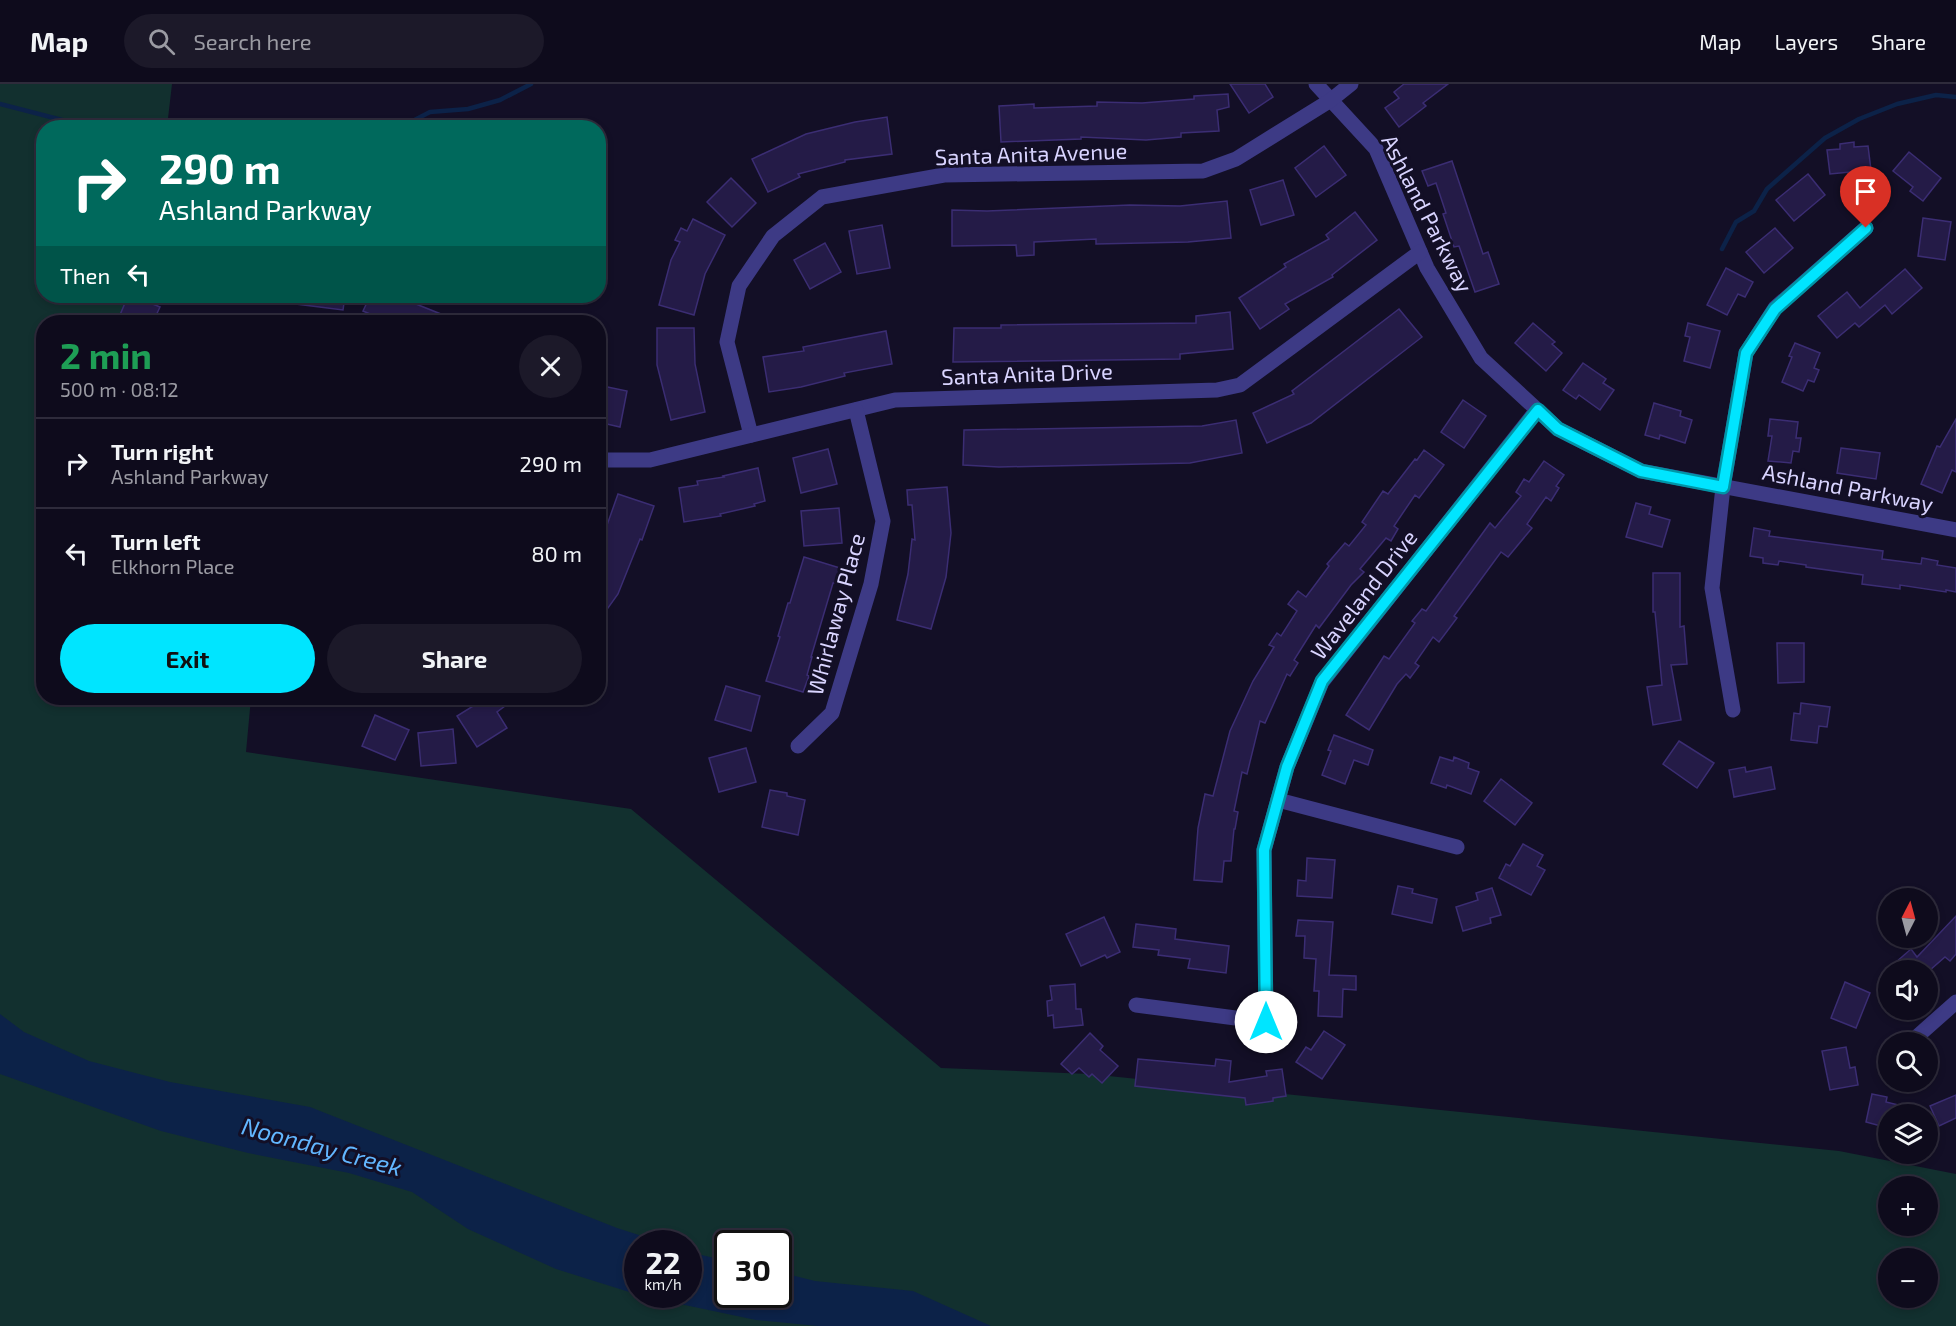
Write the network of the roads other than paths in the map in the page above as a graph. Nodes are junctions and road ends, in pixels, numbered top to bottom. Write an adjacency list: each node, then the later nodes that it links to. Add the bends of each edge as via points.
1 (1316, 84): 3 (street, Ashland Parkway)
2 (1351, 84): 3 (street, Santa Anita Avenue)
3 (1331, 100): 5 (street, Ashland Parkway, via 1376,149); 8 (street, Santa Anita Avenue, via 1236,159 1203,171 944,175 822,197 773,236 739,286 727,342)
4 (1866, 228): 10 (street, via 1775,309 1746,353)
5 (1420, 252): 6 (street, Santa Anita Drive, via 1240,384 1217,390 895,400); 7 (street, Ashland Parkway, via 1481,358)
6 (856, 410): 8 (street, Santa Anita Drive); 13 (street, Whirlaway Place, via 883,521 871,584 832,713)
7 (1538, 410): 10 (street, Ashland Parkway, via 1558,429 1641,471); 14 (street, Waveland Drive, via 1322,681 1287,767)
8 (751, 435): 9 (street, Santa Anita Drive, via 650,460)
9 (606, 460)
10 (1723, 487): 11 (street, Ashland Parkway); 12 (street, via 1712,588)
11 (1956, 530)
12 (1733, 710)
13 (798, 746)
14 (1278, 800): 15 (street); 17 (street, Waveland Drive, via 1264,850 1266,1022)
15 (1457, 847)
16 (1956, 1002): 18 (street)
17 (1136, 1005)
18 (1922, 1032)

